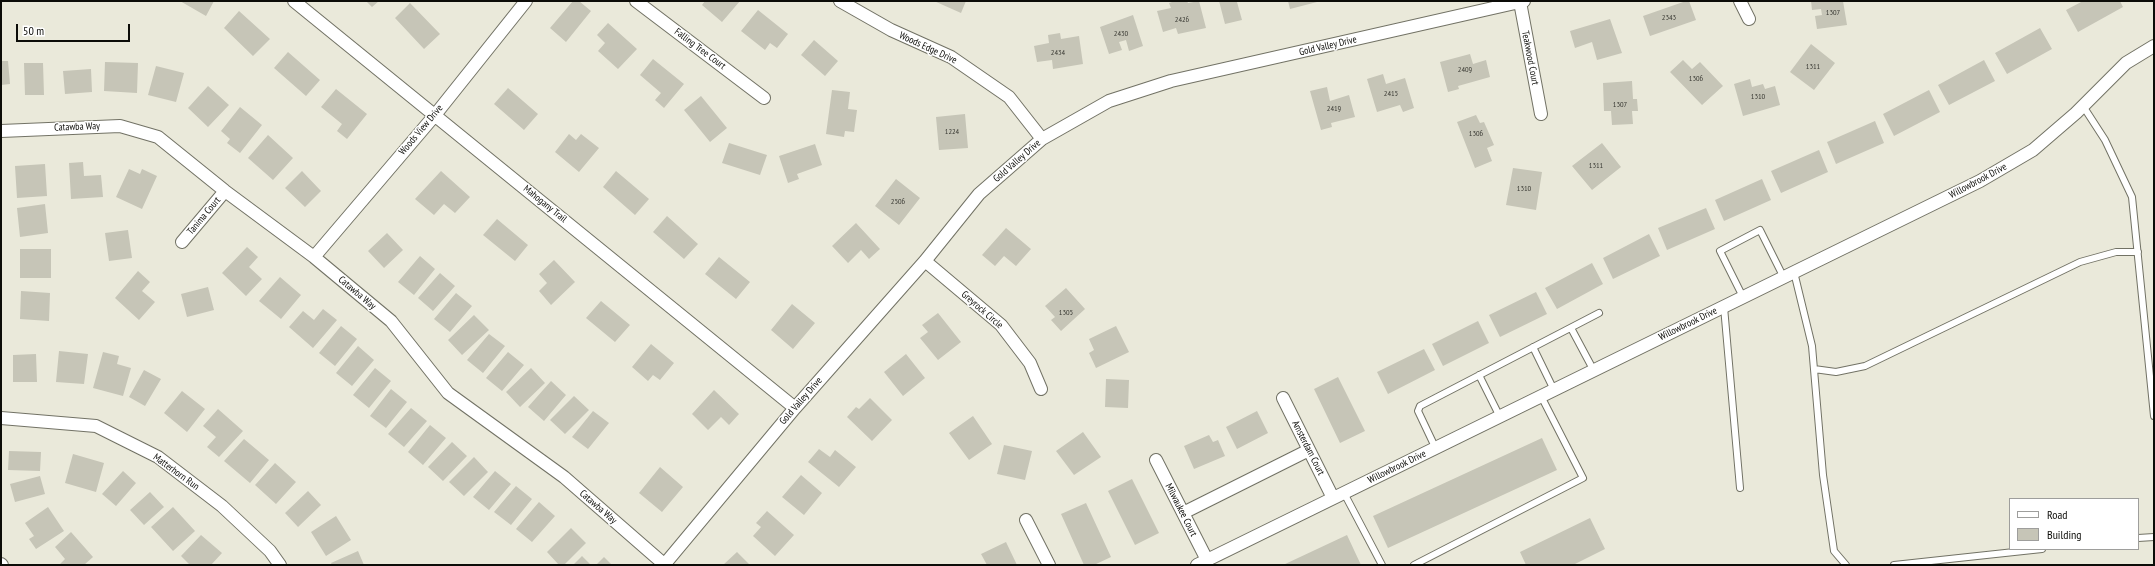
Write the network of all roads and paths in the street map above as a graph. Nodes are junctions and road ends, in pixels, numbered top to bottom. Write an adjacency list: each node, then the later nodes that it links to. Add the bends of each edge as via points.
1 (294, 1): 12 (street, Mahogany Trail)
2 (526, 1): 12 (street, Woods View Drive)
3 (636, 1): 9 (street, Falling Tree Court)
4 (840, 1): 14 (street, Woods Edge Drive, via 891,30 951,57 1009,98)
5 (1740, 1): 7 (street)
6 (1522, 2): 11 (street, Teakwood Court); 14 (street, Gold Valley Drive, via 1171,81 1109,101)
7 (1749, 19)
8 (2154, 46): 10 (street, Willowbrook Drive, via 2126,63)
9 (764, 98)
10 (2083, 106): 17 (lane, via 2105,140 2132,197); 20 (street, Willowbrook Drive, via 2033,150 1980,181)
11 (1541, 114)
12 (435, 115): 18 (street, Woods View Drive); 33 (street, Mahogany Trail)
13 (1, 131): 15 (street, Catawba Way, via 120,126 158,137)
14 (1042, 139): 19 (street, Gold Valley Drive, via 979,194)
15 (225, 191): 16 (street, Tanima Court); 18 (street, Catawba Way)
16 (182, 242)
17 (2138, 252): 26 (lane, via 2116,252 2080,262 1864,366 1836,372); 35 (lane)
18 (314, 257): 49 (street, Catawba Way, via 391,322 448,392 564,477)
19 (925, 261): 29 (street, Greyrock Circle, via 1001,325 1030,363); 33 (street, Gold Valley Drive)
20 (1789, 275): 21 (street, Willowbrook Drive); 21 (lane, via 1760,230 1720,251); 26 (lane, via 1812,346)
21 (1744, 297): 22 (street, Willowbrook Drive)
22 (1724, 307): 27 (street, Willowbrook Drive); 40 (lane)
23 (1599, 313): 24 (lane)
24 (1571, 328): 25 (lane); 27 (lane)
25 (1533, 347): 28 (lane); 30 (lane)
26 (1814, 369): 53 (lane, via 1823,475 1834,551)
27 (1594, 370): 30 (street, Willowbrook Drive)
28 (1479, 375): 34 (lane); 37 (lane, via 1420,406 1418,411)
29 (1041, 389)
30 (1554, 390): 31 (street, Willowbrook Drive)
31 (1541, 396): 34 (street, Willowbrook Drive); 52 (lane, via 1583,478)
32 (1283, 398): 38 (street, Amsterdam Court)
33 (794, 408): 49 (street, Gold Valley Drive)
34 (1500, 416): 37 (street, Willowbrook Drive)
35 (2154, 416)
36 (1, 418): 48 (street, Matterhorn Run, via 96,426 158,457 222,506 270,551)
37 (1436, 449): 41 (street, Willowbrook Drive)
38 (1309, 450): 41 (street, Amsterdam Court); 42 (street)
39 (1156, 460): 42 (street, Milwaukee Court)
40 (1740, 488)
41 (1339, 496): 47 (street, Willowbrook Drive); 51 (lane)
42 (1183, 513): 47 (street, Milwaukee Court)
43 (1026, 520): 50 (street)
44 (2154, 537): 45 (lane)
45 (2139, 538)
46 (2033, 550): 54 (lane)
47 (1202, 563)
48 (280, 565)
49 (665, 565)
50 (1050, 565)
51 (1382, 565)
52 (1414, 565)
53 (1846, 565)
54 (1894, 565)

